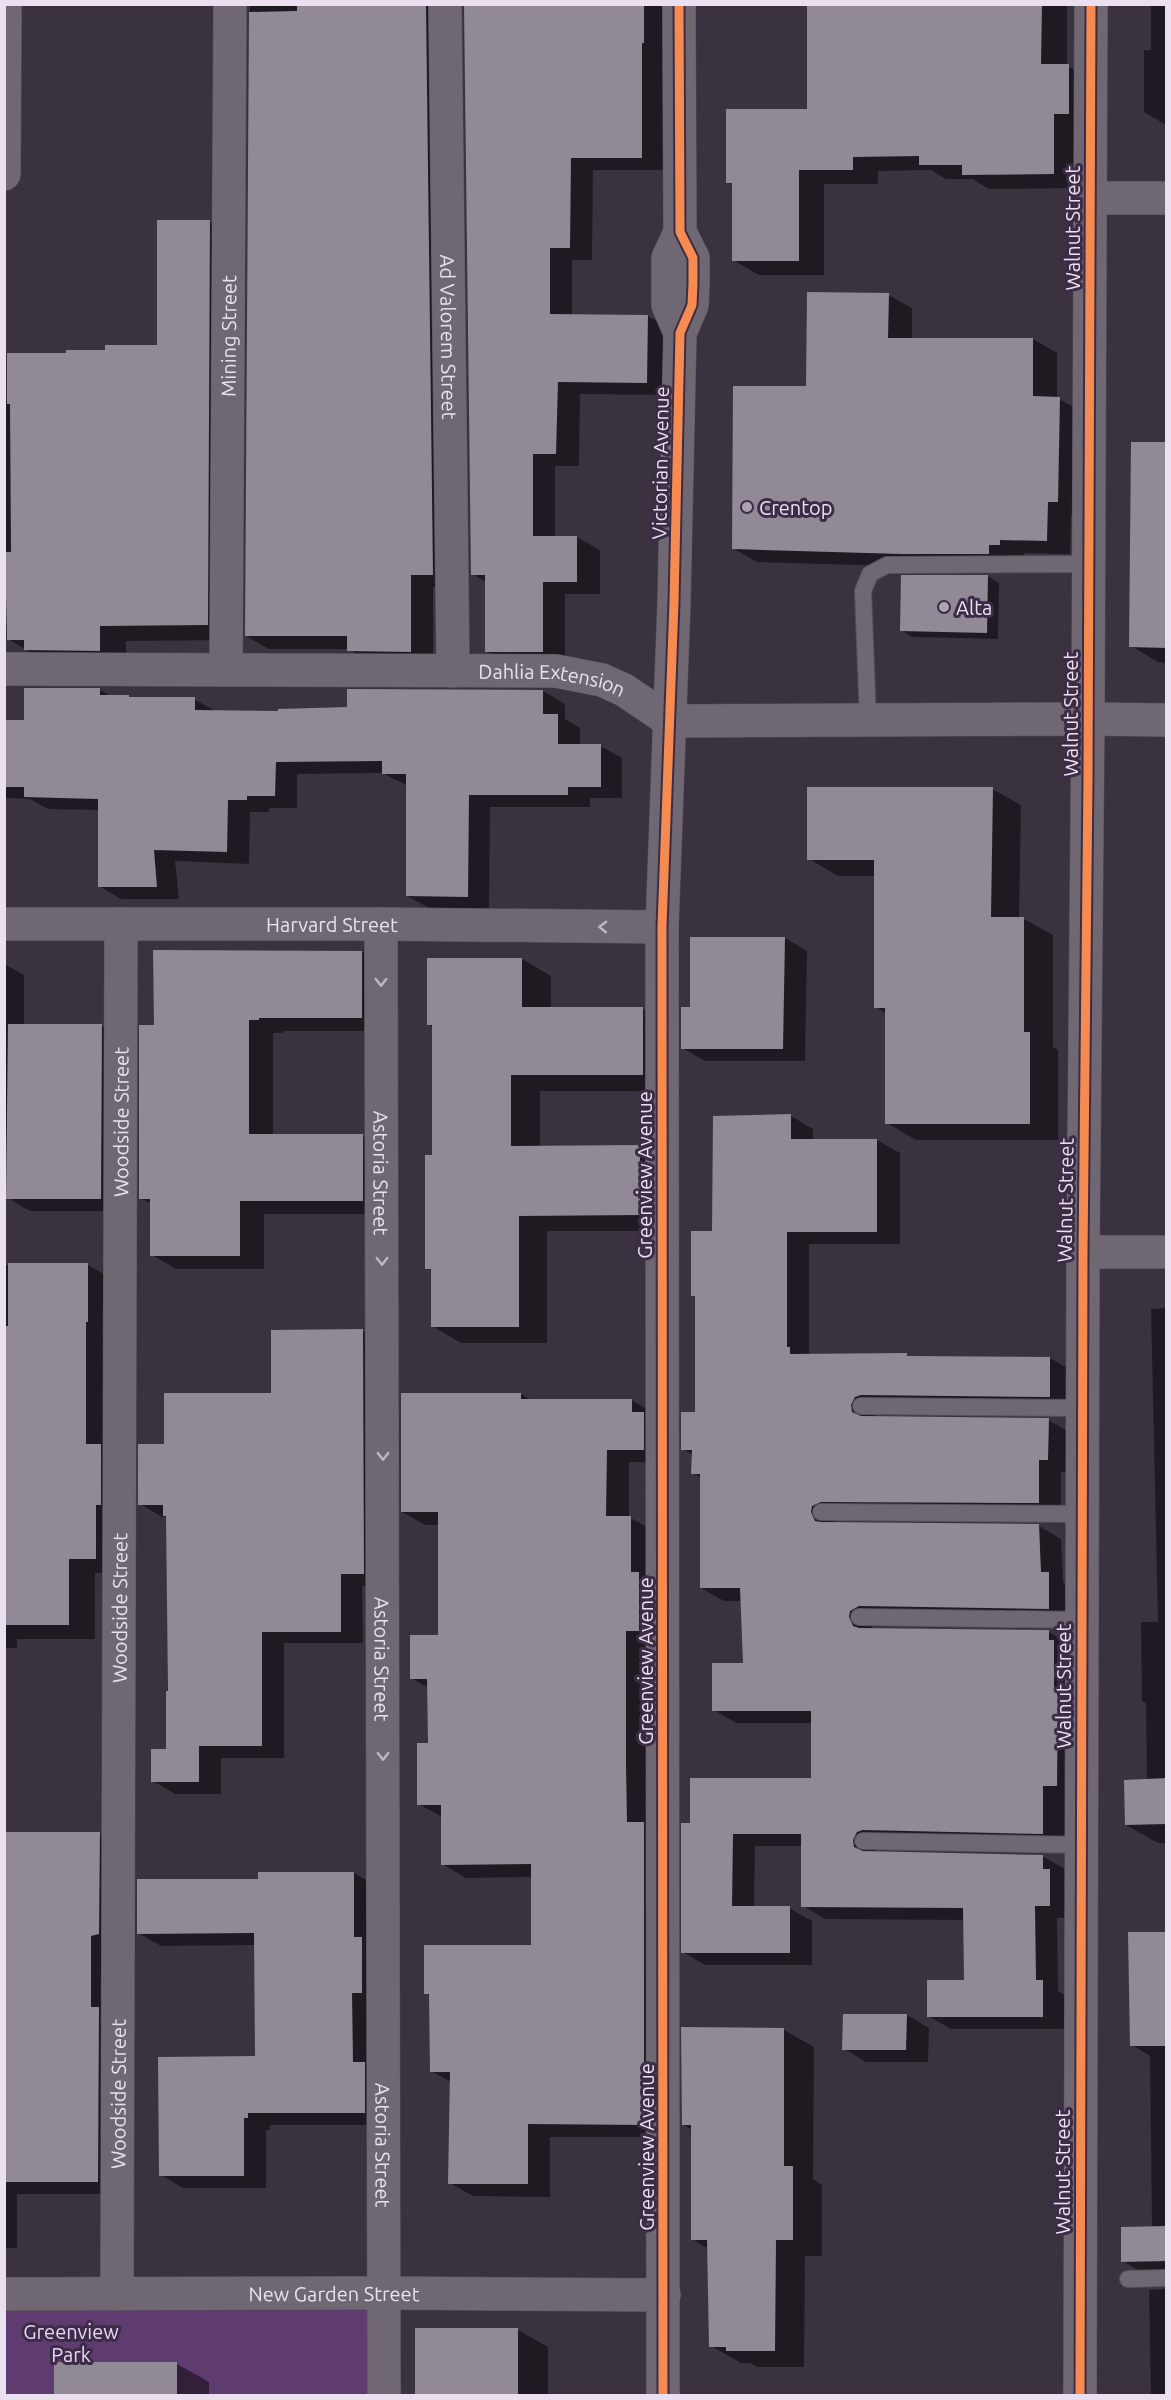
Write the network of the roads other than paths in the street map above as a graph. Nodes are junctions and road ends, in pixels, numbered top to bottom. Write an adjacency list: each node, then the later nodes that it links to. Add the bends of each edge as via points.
1 (5, 4): 6 (street)
2 (230, 4): 11 (street, Mining Street)
3 (445, 4): 12 (street, Ad Valorem Street)
4 (679, 4): 16 (street, Victorian Avenue, via 680,232 693,258 692,304 680,333)
5 (1091, 4): 7 (street, Walnut Street)
6 (4, 174)
7 (1090, 198): 8 (street); 9 (street, Walnut Street)
8 (1167, 198)
9 (1088, 564): 13 (street, Walnut Street); 14 (lane, via 887,565 870,574 863,591)
10 (4, 669): 11 (street, Dahlia Extension)
11 (226, 669): 12 (street, Dahlia Extension)
12 (453, 671): 16 (street, Dahlia Extension, via 556,672 602,680)
13 (1088, 719): 14 (street); 15 (street); 21 (street, Walnut Street)
14 (868, 720): 16 (street)
15 (1167, 720)
16 (670, 721): 20 (street, Victorian Avenue)
17 (4, 924): 18 (street, Harvard Street)
18 (121, 924): 19 (street, Harvard Street); 35 (street, Woodside Street)
19 (381, 924): 20 (street, Harvard Street, one-way to 19); 33 (street, Astoria Street, one-way to 33)
20 (662, 927): 36 (street, Greenview Avenue)
21 (1083, 1252): 22 (street); 24 (street, Walnut Street)
22 (1167, 1252)
23 (861, 1406): 24 (lane)
24 (1082, 1408): 26 (street, Walnut Street)
25 (821, 1512): 26 (lane)
26 (1082, 1514): 28 (street, Walnut Street)
27 (859, 1617): 28 (lane)
28 (1081, 1620): 30 (street, Walnut Street)
29 (863, 1841): 30 (lane)
30 (1081, 1845): 39 (street, Walnut Street)
31 (1128, 2278): 32 (lane)
32 (1167, 2278)
33 (385, 2293): 35 (street, New Garden Street); 36 (street, New Garden Street); 37 (street, Astoria Street)
34 (4, 2294): 35 (street, New Garden Street)
35 (117, 2294)
36 (664, 2295): 38 (street, Greenview Avenue)
37 (384, 2396)
38 (663, 2396)
39 (1080, 2396)

